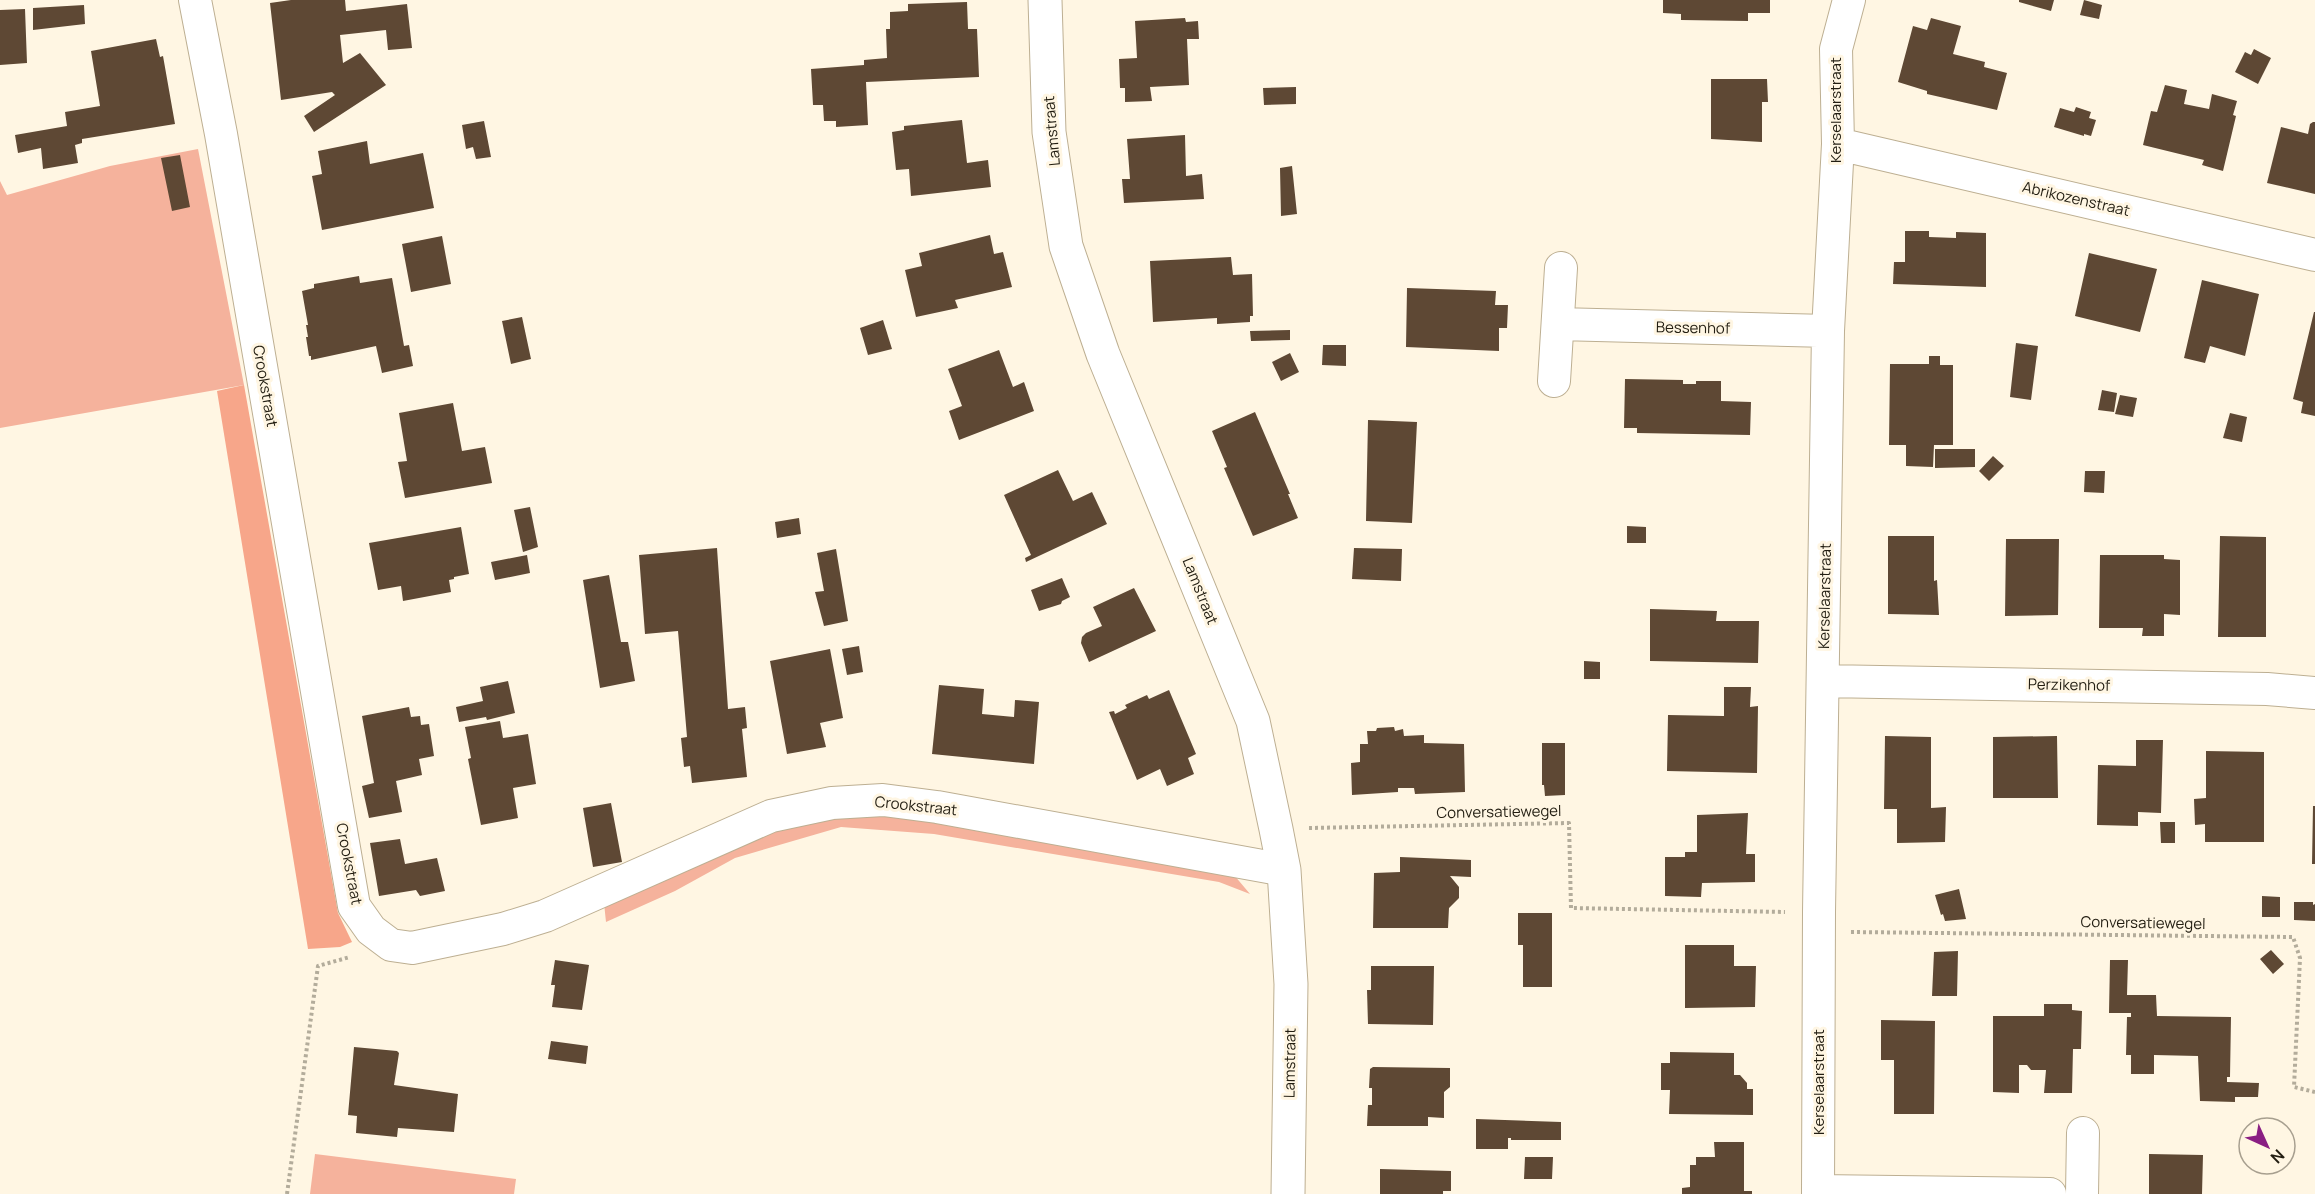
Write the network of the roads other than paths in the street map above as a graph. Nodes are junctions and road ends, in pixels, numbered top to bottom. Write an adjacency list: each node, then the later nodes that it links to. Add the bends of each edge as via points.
1 (195, 0): 12 (street, Crookstraat, via 354,906 371,930 391,945 412,948 502,929 545,916 771,816 832,803 883,800 937,807)
2 (1045, 0): 12 (street, Lamstraat, via 1049,132 1066,246 1103,354 1253,721)
3 (1849, 0): 4 (street, Kerselaarstraat, via 1836,49)
4 (1838, 144): 5 (street, Abrikozenstraat); 8 (street, Kerselaarstraat)
5 (2315, 255)
6 (1561, 268): 7 (street)
7 (1558, 324): 8 (street, Bessenhof); 9 (street)
8 (1828, 331): 10 (street, Kerselaarstraat)
9 (1554, 381)
10 (1824, 681): 11 (street, Perzikenhof, via 2267,688); 14 (street, Kerselaarstraat)
11 (2315, 693)
12 (1284, 870): 15 (street, Lamstraat, via 1291,984)
13 (2083, 1133): 17 (street)
14 (1818, 1192): 16 (street)
15 (1288, 1194)
16 (2050, 1194)
17 (2082, 1194)

